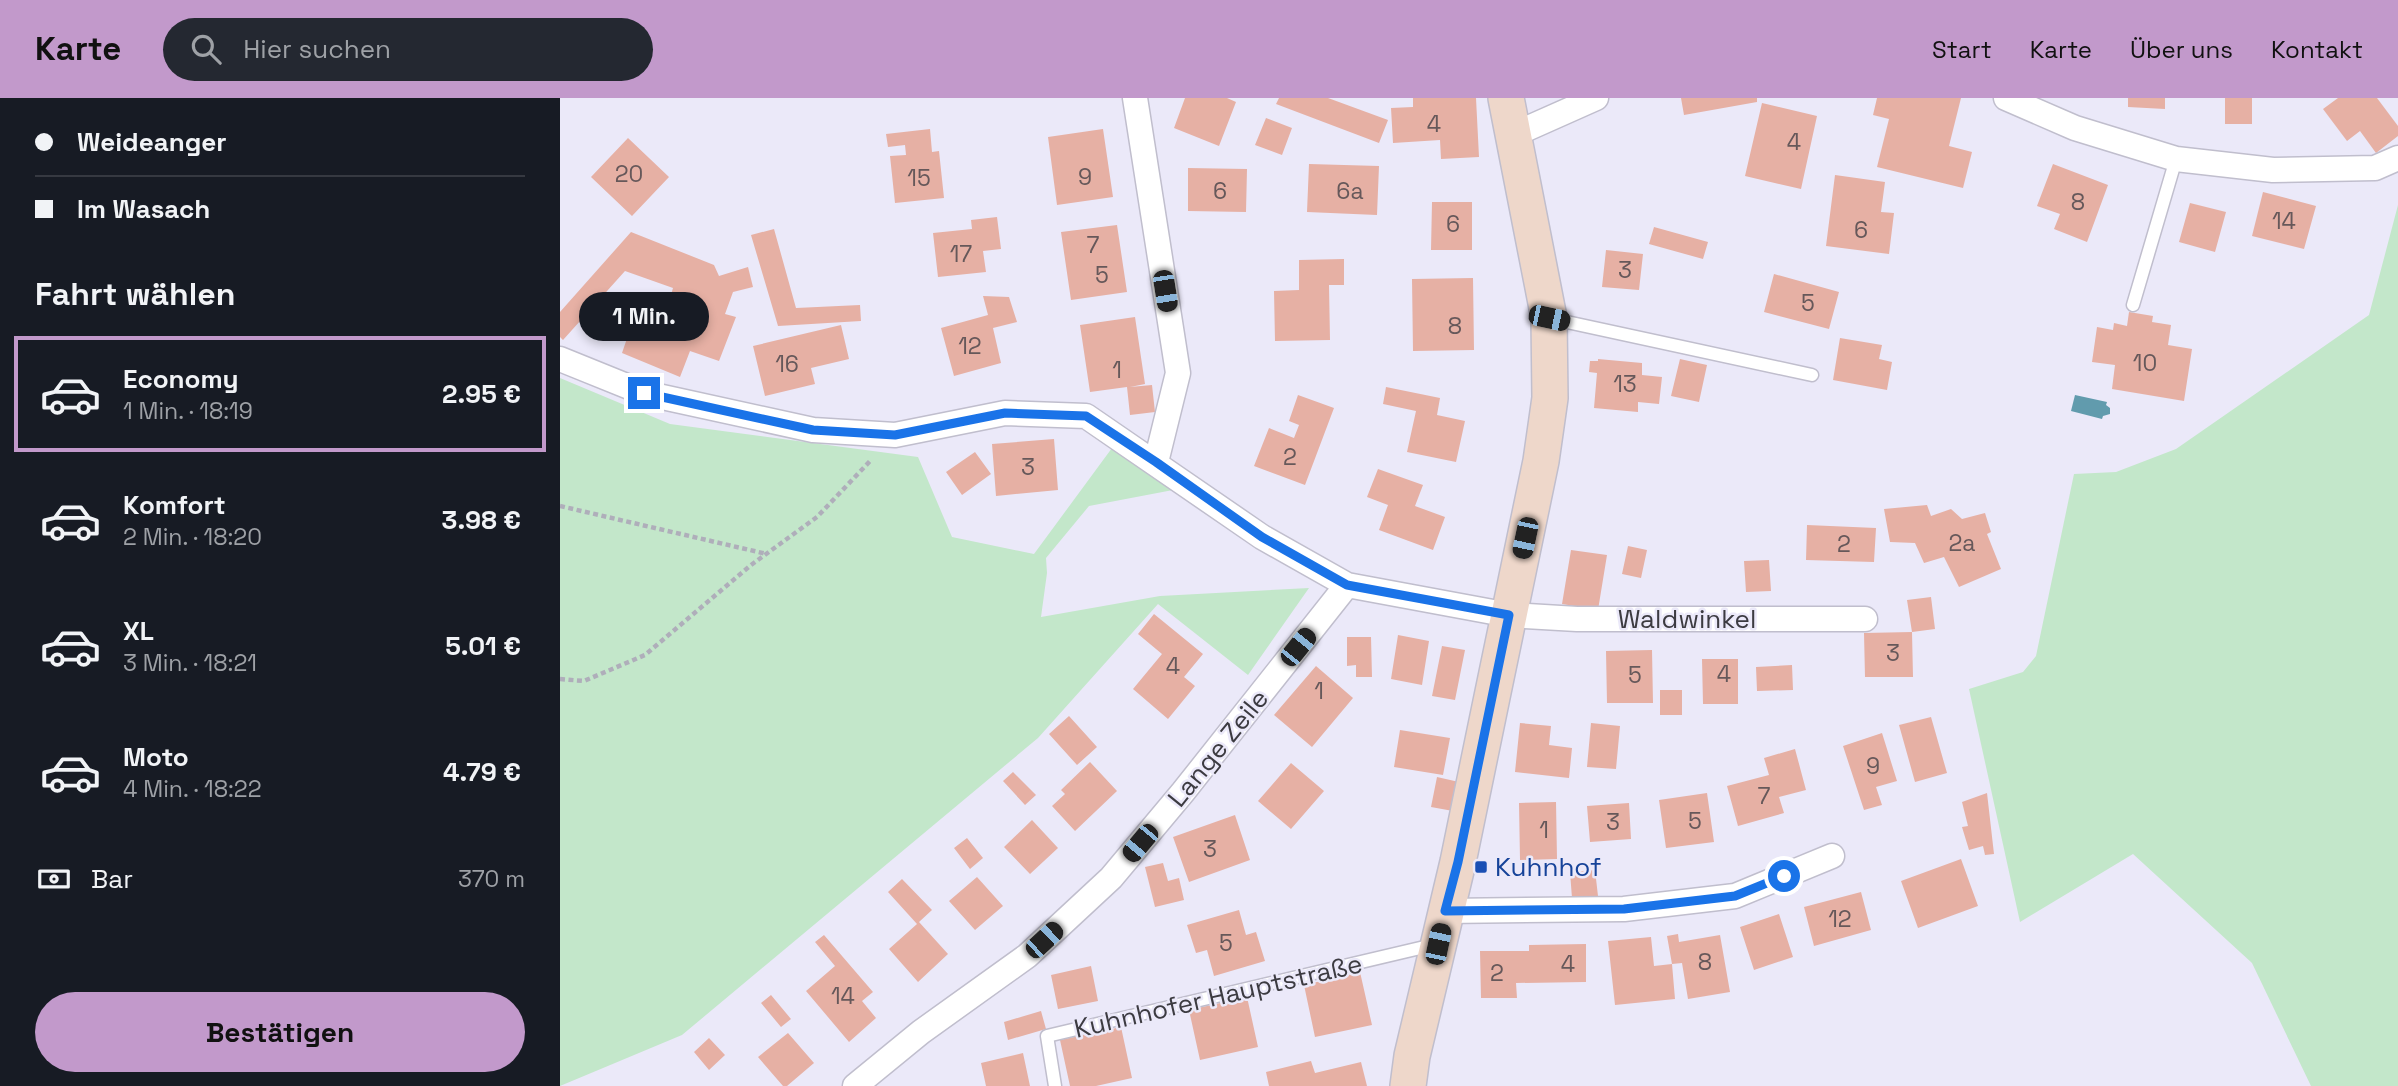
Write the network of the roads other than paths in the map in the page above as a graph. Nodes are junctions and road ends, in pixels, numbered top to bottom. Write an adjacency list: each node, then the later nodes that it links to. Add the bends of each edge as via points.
1 (1135, 98): 12 (street, via 1178,373)
2 (1506, 98): 5 (street)
3 (1596, 98): 5 (street)
4 (2006, 98): 7 (street, via 2075,128)
5 (1515, 134): 9 (street)
6 (2398, 158): 7 (street, via 2375,168 2273,170)
7 (2176, 159): 8 (lane)
8 (2133, 305)
9 (1549, 318): 11 (lane); 14 (street, via 1550,398)
10 (560, 359): 12 (street, via 644,393 813,430 895,435 1005,413 1086,416)
11 (1812, 375)
12 (1156, 462): 13 (street, via 1262,537)
13 (1347, 585): 14 (street); 18 (street, Lange Zeile, via 1111,878 1027,956)
14 (1509, 615): 15 (street, Waldwinkel); 17 (street)
15 (1865, 619)
16 (1832, 856): 17 (street, via 1735,896)
17 (1441, 927): 19 (lane, Kuhnhofer Hauptstraße, via 1047,1036); 20 (street)
18 (855, 1086)
19 (1055, 1086)
20 (1408, 1086)

